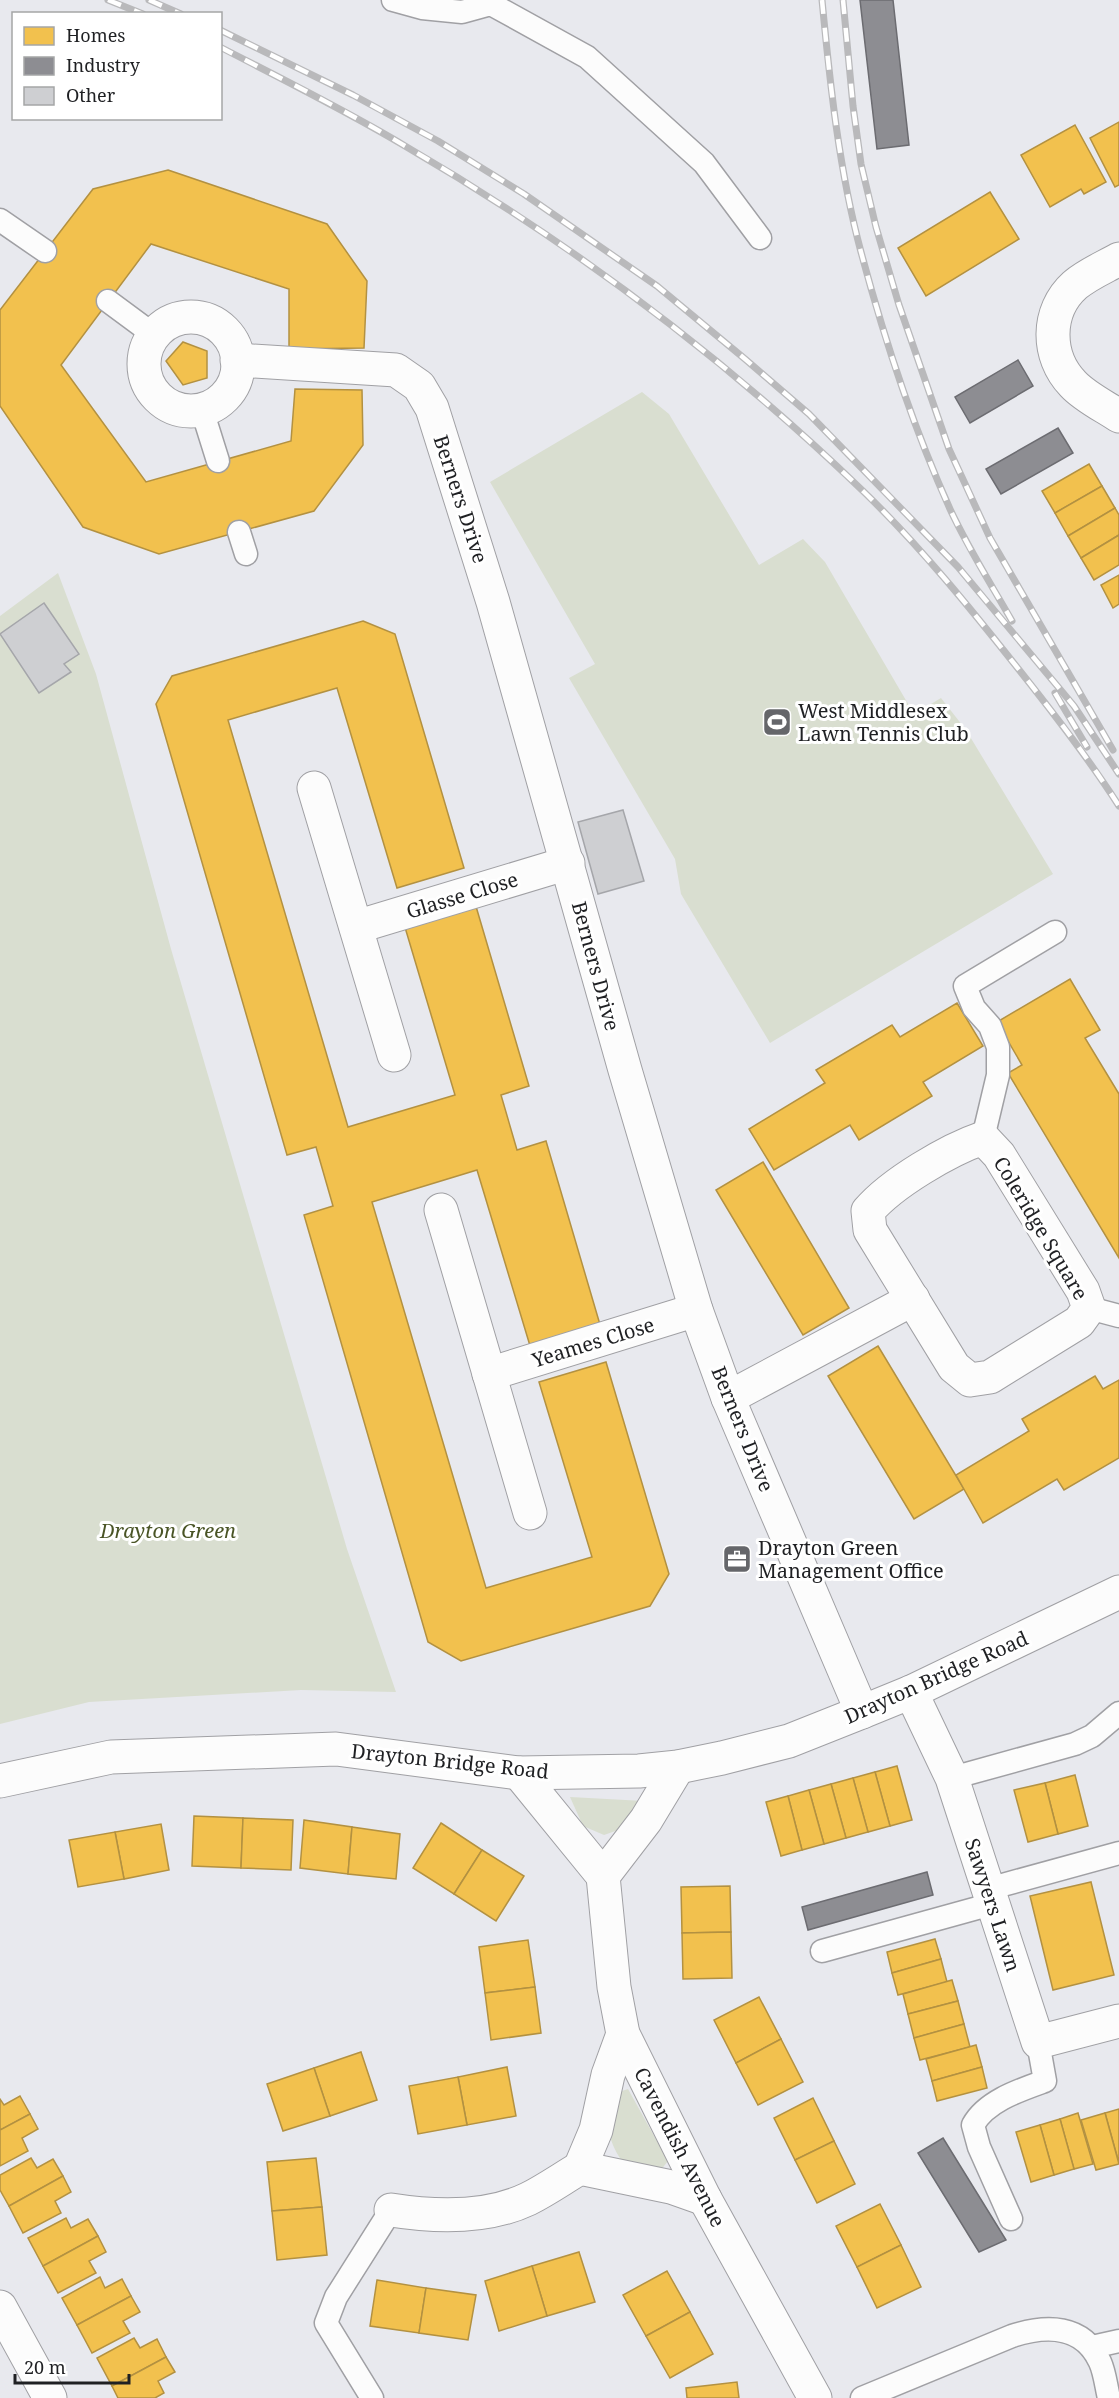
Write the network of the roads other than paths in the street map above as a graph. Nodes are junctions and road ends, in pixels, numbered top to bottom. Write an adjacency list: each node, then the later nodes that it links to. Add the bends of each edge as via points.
1 (393, 0): 3 (lane, via 462,12 491,4 587,57 704,163)
2 (0, 220): 4 (lane)
3 (760, 238)
4 (45, 251)
5 (1119, 259): 10 (street, via 1076,284 1056,312 1052,329 1058,361 1073,384)
6 (108, 301): 7 (lane)
7 (154, 335): 8 (street, via 180,318 196,317 225,332 234,345); 9 (street, via 144,363 152,391 174,408)
8 (237, 360): 9 (street, via 237,374 225,397); 15 (street, Berners Drive, via 396,370 419,386 432,408 469,522)
9 (202, 410): 11 (lane)
10 (1119, 416)
11 (218, 461)
12 (239, 531): 13 (lane)
13 (246, 554)
14 (314, 788): 16 (street)
15 (568, 863): 16 (street, Glasse Close); 22 (street, Berners Drive)
16 (356, 927): 18 (street)
17 (1055, 932): 19 (lane, via 965,986 998,1047 998,1075)
18 (394, 1055)
19 (983, 1138): 21 (street, Coleridge Square, via 962,1145 882,1195 868,1210 870,1230); 23 (street, Coleridge Square, via 999,1155 1083,1291)
20 (441, 1210): 24 (street)
21 (913, 1299): 23 (street, Coleridge Square, via 954,1367 970,1380 990,1377 1079,1322); 25 (street)
22 (696, 1310): 24 (street, Yeames Close); 25 (street, Berners Drive)
23 (1104, 1312)
24 (489, 1374): 26 (street)
25 (728, 1398): 29 (street, Berners Drive)
26 (530, 1513)
27 (1119, 1592): 28 (street, Drayton Bridge Road)
28 (911, 1692): 29 (street, Drayton Bridge Road); 33 (street, Sawyers Lawn)
29 (862, 1712): 31 (street, Drayton Bridge Road, via 789,1741)
30 (1119, 1713): 33 (lane, via 1092,1736 1075,1744)
31 (678, 1767): 32 (street, Drayton Bridge Road, via 628,1772); 36 (street, via 646,1820)
32 (519, 1773): 34 (street, Drayton Bridge Road, via 336,1749 111,1757); 36 (street)
33 (952, 1779): 37 (street, Sawyers Lawn)
34 (0, 1781)
35 (1119, 1853): 37 (lane)
36 (603, 1876): 40 (street, Cavendish Avenue)
37 (990, 1897): 38 (lane); 41 (street, Sawyers Lawn)
38 (822, 1951)
39 (1119, 2021): 41 (street)
40 (622, 2034): 42 (street, via 596,2130); 43 (street, Cavendish Avenue)
41 (1038, 2042): 45 (lane, via 1046,2081 990,2106 979,2113 973,2124)
42 (580, 2168): 43 (street, via 671,2187); 44 (street, via 528,2199 499,2209 452,2216)
43 (705, 2199): 51 (street, Cavendish Avenue)
44 (391, 2210): 50 (lane, via 336,2297 326,2323)
45 (1011, 2219)
46 (0, 2307): 49 (street)
47 (1119, 2341): 48 (lane)
48 (1092, 2347): 52 (lane, via 1073,2334 1050,2328 1031,2330); 53 (lane, via 1101,2364)
49 (50, 2398)
50 (372, 2398)
51 (815, 2398)
52 (862, 2398)
53 (1109, 2398)

